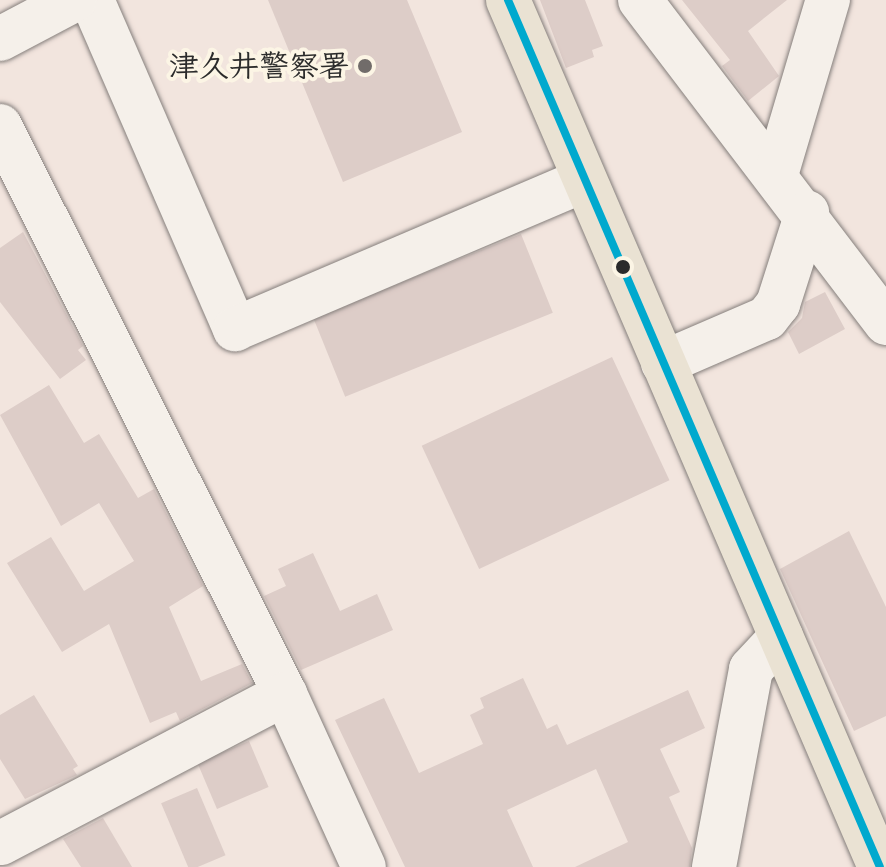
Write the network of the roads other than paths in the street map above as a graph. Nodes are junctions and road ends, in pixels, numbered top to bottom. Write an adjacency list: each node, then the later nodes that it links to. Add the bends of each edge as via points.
1 (74, 0): 6 (street)
2 (92, 0): 9 (street, via 235,329)
3 (508, 0): 9 (highway)
4 (640, 0): 8 (street)
5 (828, 0): 8 (street)
6 (0, 39)
7 (0, 126): 14 (street)
8 (776, 175): 10 (street)
9 (584, 180): 12 (highway)
10 (807, 213): 11 (street); 12 (street, via 778,304 767,318)
11 (886, 323)
12 (663, 363): 13 (highway)
13 (781, 637): 18 (street, via 751,669); 19 (highway)
14 (285, 694): 15 (street); 17 (street)
15 (0, 842): 16 (street)
16 (17, 867)
17 (364, 867)
18 (714, 867)
19 (880, 867)

